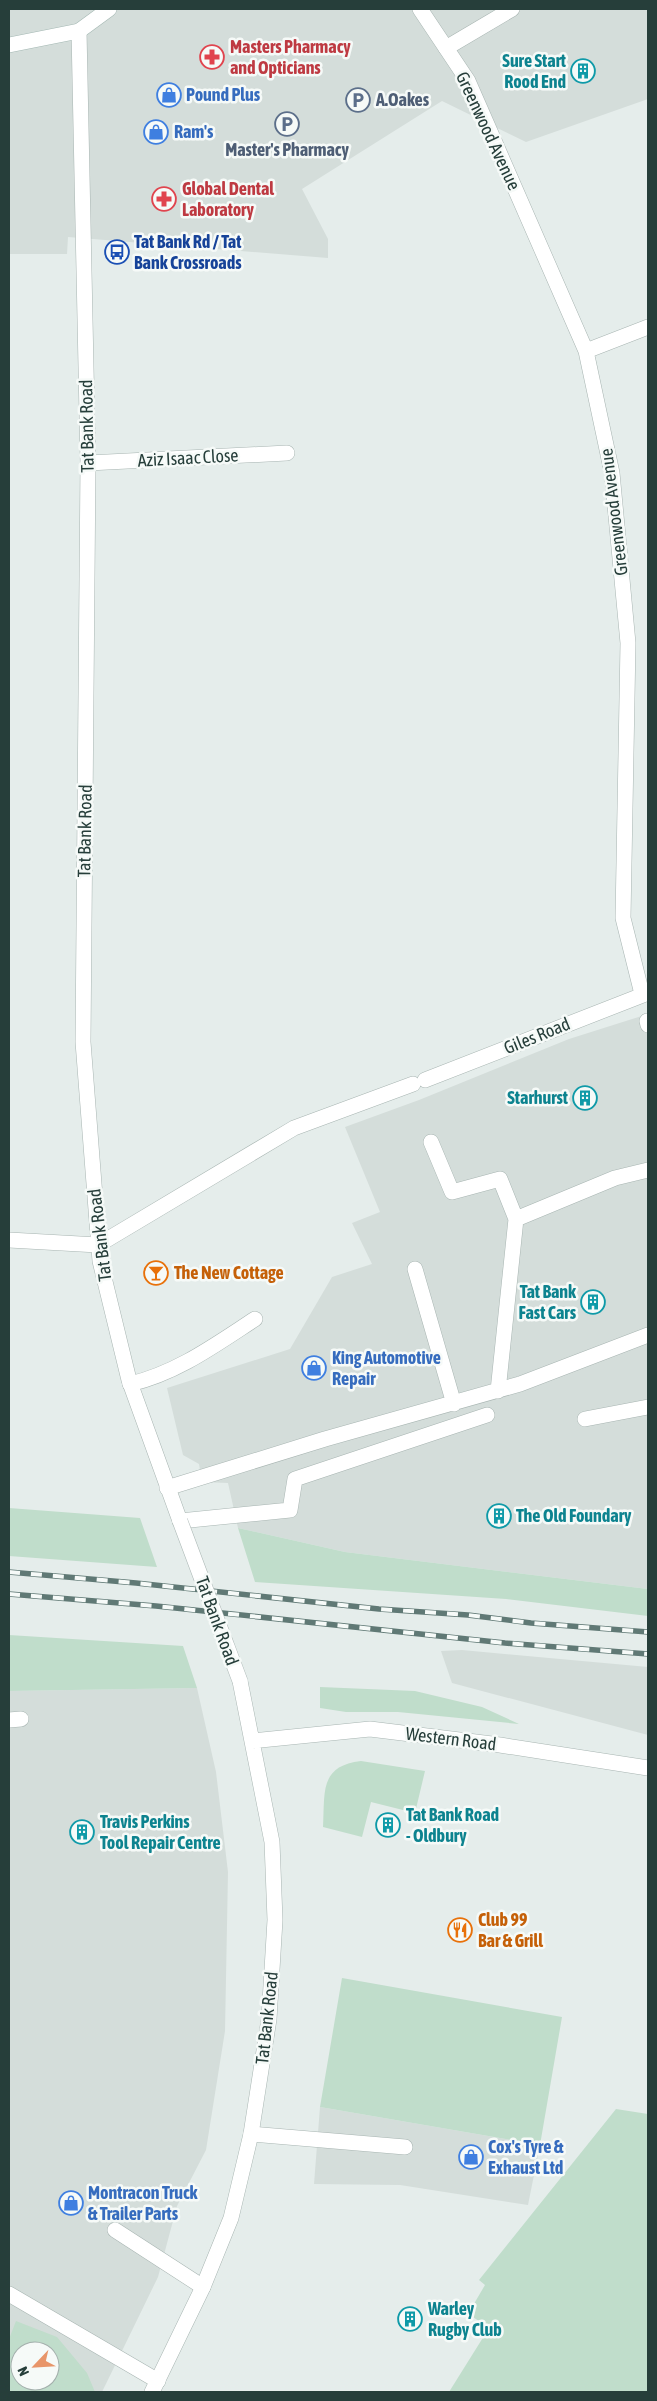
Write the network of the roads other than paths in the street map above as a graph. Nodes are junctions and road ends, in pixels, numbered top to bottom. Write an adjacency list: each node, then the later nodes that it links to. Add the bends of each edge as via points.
1 (109, 9): 4 (street)
2 (420, 9): 6 (street, Greenwood Avenue)
3 (512, 9): 6 (street)
4 (80, 31): 5 (street); 10 (street, Tat Bank Road)
5 (9, 45)
6 (446, 48): 8 (street, Greenwood Avenue, via 468,81)
7 (648, 327): 8 (street)
8 (586, 351): 11 (street, Greenwood Avenue, via 612,473 628,643 623,918)
9 (287, 453): 10 (street, Aziz Isaac Close)
10 (88, 463): 16 (street, Tat Bank Road, via 83,1042)
11 (645, 994): 16 (street, Giles Road, via 294,1128)
12 (431, 1142): 14 (street, via 452,1192 500,1179)
13 (648, 1170): 14 (street, via 615,1178)
14 (516, 1219): 21 (street)
15 (9, 1240): 16 (street)
16 (98, 1246): 20 (street, Tat Bank Road)
17 (415, 1269): 22 (street)
18 (255, 1319): 20 (street, via 196,1358 154,1378)
19 (648, 1335): 21 (street)
20 (130, 1384): 26 (street, Tat Bank Road)
21 (498, 1390): 22 (street)
22 (454, 1404): 26 (street, via 325,1439)
23 (648, 1407): 25 (street)
24 (487, 1415): 27 (street, via 295,1479 290,1510)
25 (586, 1419)
26 (167, 1488): 27 (street, Tat Bank Road)
27 (180, 1521): 28 (street, Tat Bank Road, bridge, via 240,1682)
28 (252, 1741): 29 (street, Western Road, via 370,1730 500,1745); 30 (street, Tat Bank Road, via 272,1842 275,1920 269,2019)
29 (648, 1768)
30 (251, 2134): 31 (street); 33 (street, Tat Bank Road, via 231,2218)
31 (406, 2147)
32 (115, 2230): 33 (street)
33 (203, 2287): 35 (street, Tat Bank Road)
34 (9, 2294): 35 (street)
35 (155, 2387)

